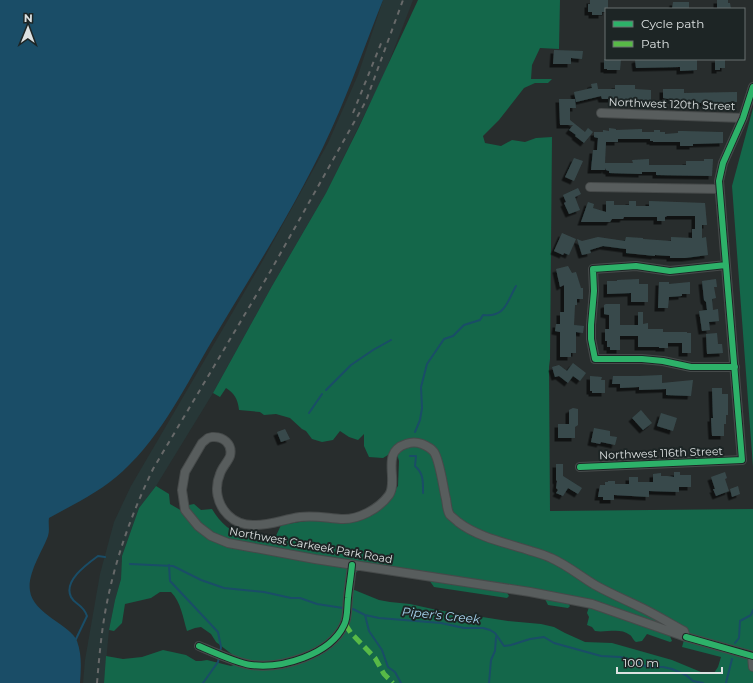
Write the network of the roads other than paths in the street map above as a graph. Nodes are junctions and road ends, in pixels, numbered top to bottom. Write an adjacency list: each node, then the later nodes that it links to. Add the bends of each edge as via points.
1 (753, 87): 3 (street)
2 (600, 113): 3 (street, Northwest 120th Street)
3 (743, 118): 5 (street, via 724,163)
4 (590, 187): 5 (street)
5 (719, 189): 6 (street)
6 (726, 265): 7 (street); 7 (street, via 670,270 636,266 593,269 591,339 595,359 663,361 691,367)
7 (735, 367): 8 (street, Northwest 116th Street, via 742,460)
8 (580, 466)
9 (352, 565): 10 (street, Northwest Carkeek Park Road, via 592,604); 10 (street, Northwest Carkeek Park Road, via 228,544 198,526 186,510 182,482 202,443 216,436 228,444 230,454 218,478 217,496 222,508 230,517 240,523 254,526 304,517 343,519 364,515 380,504 391,490 391,462 397,448 412,442 428,447 438,461 450,514 458,522 484,536 550,557 594,584 684,631); 11 (street, via 345,624 337,636 302,659 275,666 250,665)
10 (686, 638): 12 (street, Northwest Carkeek Park Road)
11 (200, 646)
12 (753, 656): 13 (street)
13 (753, 667)

